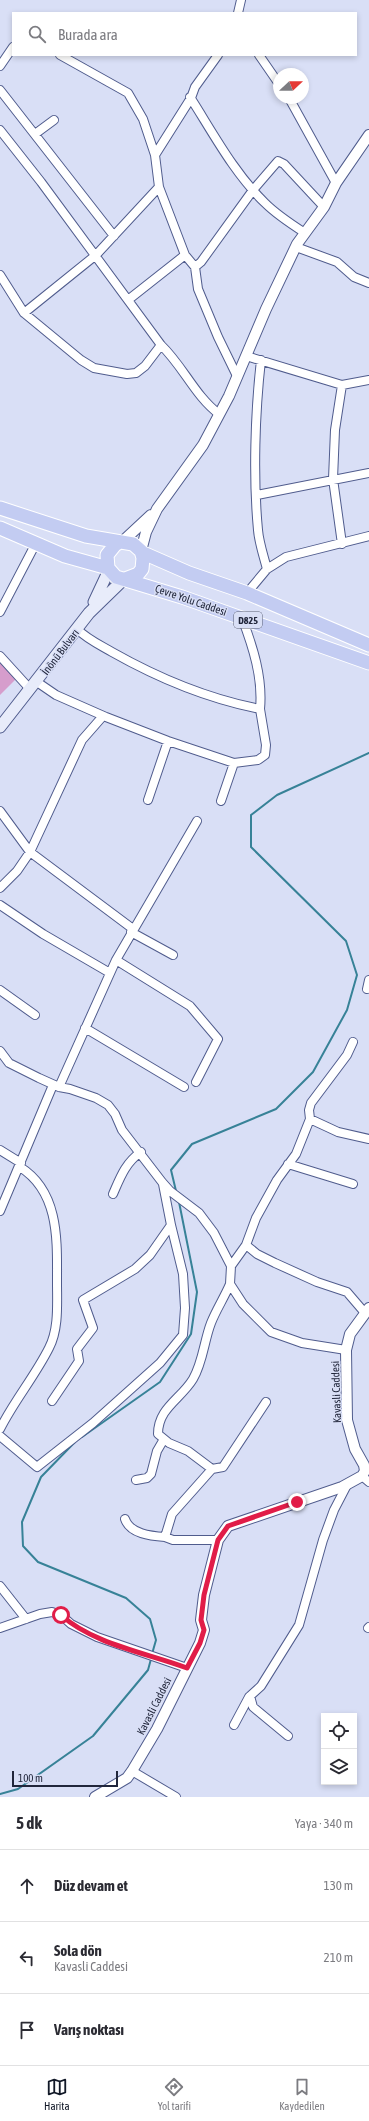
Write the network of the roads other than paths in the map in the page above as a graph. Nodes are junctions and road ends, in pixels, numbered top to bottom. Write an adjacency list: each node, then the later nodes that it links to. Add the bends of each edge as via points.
1 (241, 0): 2 (street)
2 (238, 12)
3 (12, 48): 7 (street)
4 (62, 56): 16 (street, via 128,93 144,119)
5 (217, 56): 10 (street)
6 (260, 56): 8 (street)
7 (0, 66)
8 (273, 75)
9 (0, 90): 14 (street)
10 (190, 97): 16 (street); 19 (street, via 240,175)
11 (292, 104): 17 (street)
12 (54, 120): 14 (street)
13 (0, 130): 24 (street)
14 (35, 134): 22 (street)
15 (369, 135): 17 (street)
16 (155, 155): 18 (street)
17 (336, 183): 20 (street)
18 (159, 187): 22 (street); 25 (street)
19 (253, 190): 20 (street, via 278,161 284,164); 21 (street, via 278,214); 26 (street)
20 (324, 207): 21 (street)
21 (305, 233): 23 (street)
22 (114, 236): 24 (street)
23 (296, 247): 28 (street, via 337,262 354,276); 32 (street)
24 (96, 255): 29 (street); 30 (street)
25 (185, 255): 26 (street); 29 (street)
26 (195, 267): 34 (street, via 198,289)
27 (0, 275): 30 (street)
28 (369, 283)
29 (128, 300): 31 (street)
30 (24, 313): 31 (street, via 94,368 127,374 136,373 145,366)
31 (161, 345): 37 (street, via 175,358 203,399)
32 (246, 356): 33 (street); 34 (street)
33 (261, 360): 36 (street); 40 (street, via 257,395)
34 (237, 376): 37 (street)
35 (369, 380): 36 (street)
36 (342, 385): 39 (street, via 335,430)
37 (219, 414): 42 (street, via 203,444)
38 (369, 473): 39 (street)
39 (333, 479): 40 (street); 47 (street)
40 (257, 495): 50 (street, via 258,531)
41 (0, 508): 45 (highway, D825, via 86,536)
42 (157, 510): 45 (street); 48 (street, via 146,532)
43 (0, 528): 46 (highway, Çevre Yolu Caddesi / D825)
44 (369, 536): 47 (street)
45 (121, 542): 48 (highway, D825, via 133,544); 49 (highway, via 107,555)
46 (36, 543): 49 (highway, Çevre Yolu Caddesi / D825, via 65,556); 53 (street)
47 (342, 544): 50 (street, via 286,557)
48 (141, 552): 51 (highway, via 142,569 133,577); 52 (highway, D825, via 189,573)
49 (108, 569): 51 (highway, Çevre Yolu Caddesi / D825, via 116,577); 55 (main road, İnönü Bulvarı)
50 (267, 569): 52 (street)
51 (125, 579): 55 (main road, İnönü Bulvarı); 56 (highway, Çevre Yolu Caddesi / D825)
52 (247, 593): 58 (highway, D825)
53 (2, 602): 54 (street)
54 (0, 612)
55 (88, 613): 57 (main road, İnönü Bulvarı)
56 (242, 618): 60 (highway, Çevre Yolu Caddesi / D825); 62 (street, via 254,651 262,694)
57 (77, 629): 61 (main road, İnönü Bulvarı); 62 (street, via 85,637 135,665 180,685)
58 (369, 645)
59 (0, 656): 61 (street)
60 (369, 663)
61 (33, 687): 63 (main road, İnönü Bulvarı); 64 (street); 65 (main road, İnönü Bulvarı)
62 (260, 710): 67 (street, via 266,745 265,755 252,762)
63 (0, 714)
64 (103, 716): 66 (street); 72 (street, via 82,740)
65 (0, 726)
66 (168, 742): 67 (street); 68 (street)
67 (234, 763): 69 (street)
68 (148, 800)
69 (221, 801)
70 (0, 811): 72 (street)
71 (197, 821): 75 (street)
72 (30, 852): 73 (street, via 17,871); 75 (street)
73 (0, 888)
74 (0, 905): 78 (street, via 42,934)
75 (132, 931): 76 (street); 77 (street)
76 (173, 955)
77 (116, 960): 78 (street); 86 (street, via 190,1006 218,1039)
78 (110, 973): 83 (street)
79 (369, 980): 80 (street)
80 (367, 989)
81 (0, 990): 82 (street)
82 (35, 1015)
83 (85, 1028): 87 (street); 88 (street)
84 (354, 1042): 89 (street, via 311,1103 308,1110)
85 (0, 1051): 87 (street, via 9,1063)
86 (196, 1082)
87 (56, 1086): 92 (street, via 108,1105 122,1130); 94 (street)
88 (184, 1087)
89 (310, 1119): 90 (street, via 338,1132); 93 (street, via 296,1154)
90 (369, 1139)
91 (0, 1150): 94 (street)
92 (141, 1152): 95 (street); 97 (street, via 123,1171)
93 (288, 1164): 96 (street); 100 (street, via 267,1196)
94 (20, 1165): 98 (street); 107 (street, via 39,1184 55,1223 58,1244 57,1312 50,1347)
95 (162, 1182): 99 (street); 101 (street, via 199,1213 214,1233)
96 (353, 1184)
97 (112, 1194)
98 (0, 1211)
99 (171, 1225): 105 (street, via 150,1255 135,1269 83,1300 93,1328 77,1350 79,1362); 108 (street, via 183,1274 185,1308 183,1335 172,1350 93,1423 37,1467)
100 (246, 1245): 101 (street); 103 (street, via 275,1263 347,1292)
101 (231, 1266): 102 (street)
102 (230, 1284): 104 (street, via 243,1304 271,1332 302,1343); 109 (street, via 211,1322 193,1378 163,1412 158,1434)
103 (367, 1311): 104 (street, Kavasli Caddesi, via 350,1334)
104 (346, 1350): 110 (street, Kavasli Caddesi, via 347,1420 355,1450)
105 (52, 1401)
106 (266, 1402): 111 (street, via 226,1463)
107 (0, 1428)
108 (0, 1436)
109 (164, 1439): 111 (street, via 188,1451); 113 (street, via 157,1451 151,1474 147,1478)
110 (367, 1464): 112 (street, Kavasli Caddesi)
111 (212, 1469): 116 (street, via 172,1514)
112 (365, 1479): 114 (street, Kavasli Caddesi)
113 (136, 1480)
114 (347, 1485): 117 (street, Kavasli Caddesi, via 228,1526); 122 (street, via 323,1540 299,1625 265,1680)
115 (125, 1519): 116 (street, via 132,1530)
116 (166, 1537): 117 (street, via 174,1540)
117 (218, 1540): 121 (street, Kavasli Caddesi, via 204,1595 201,1620 204,1630)
118 (0, 1586): 119 (street)
119 (26, 1619): 120 (street); 121 (street, via 52,1612 97,1637)
120 (0, 1628)
121 (187, 1668): 125 (street, Kavasli Caddesi, via 157,1729)
122 (250, 1696): 123 (street); 124 (street, via 253,1707)
123 (234, 1725)
124 (288, 1736)
125 (132, 1771): 126 (street, Kavasli Caddesi, via 127,1778); 127 (street)
126 (95, 1797)
127 (176, 1797)

